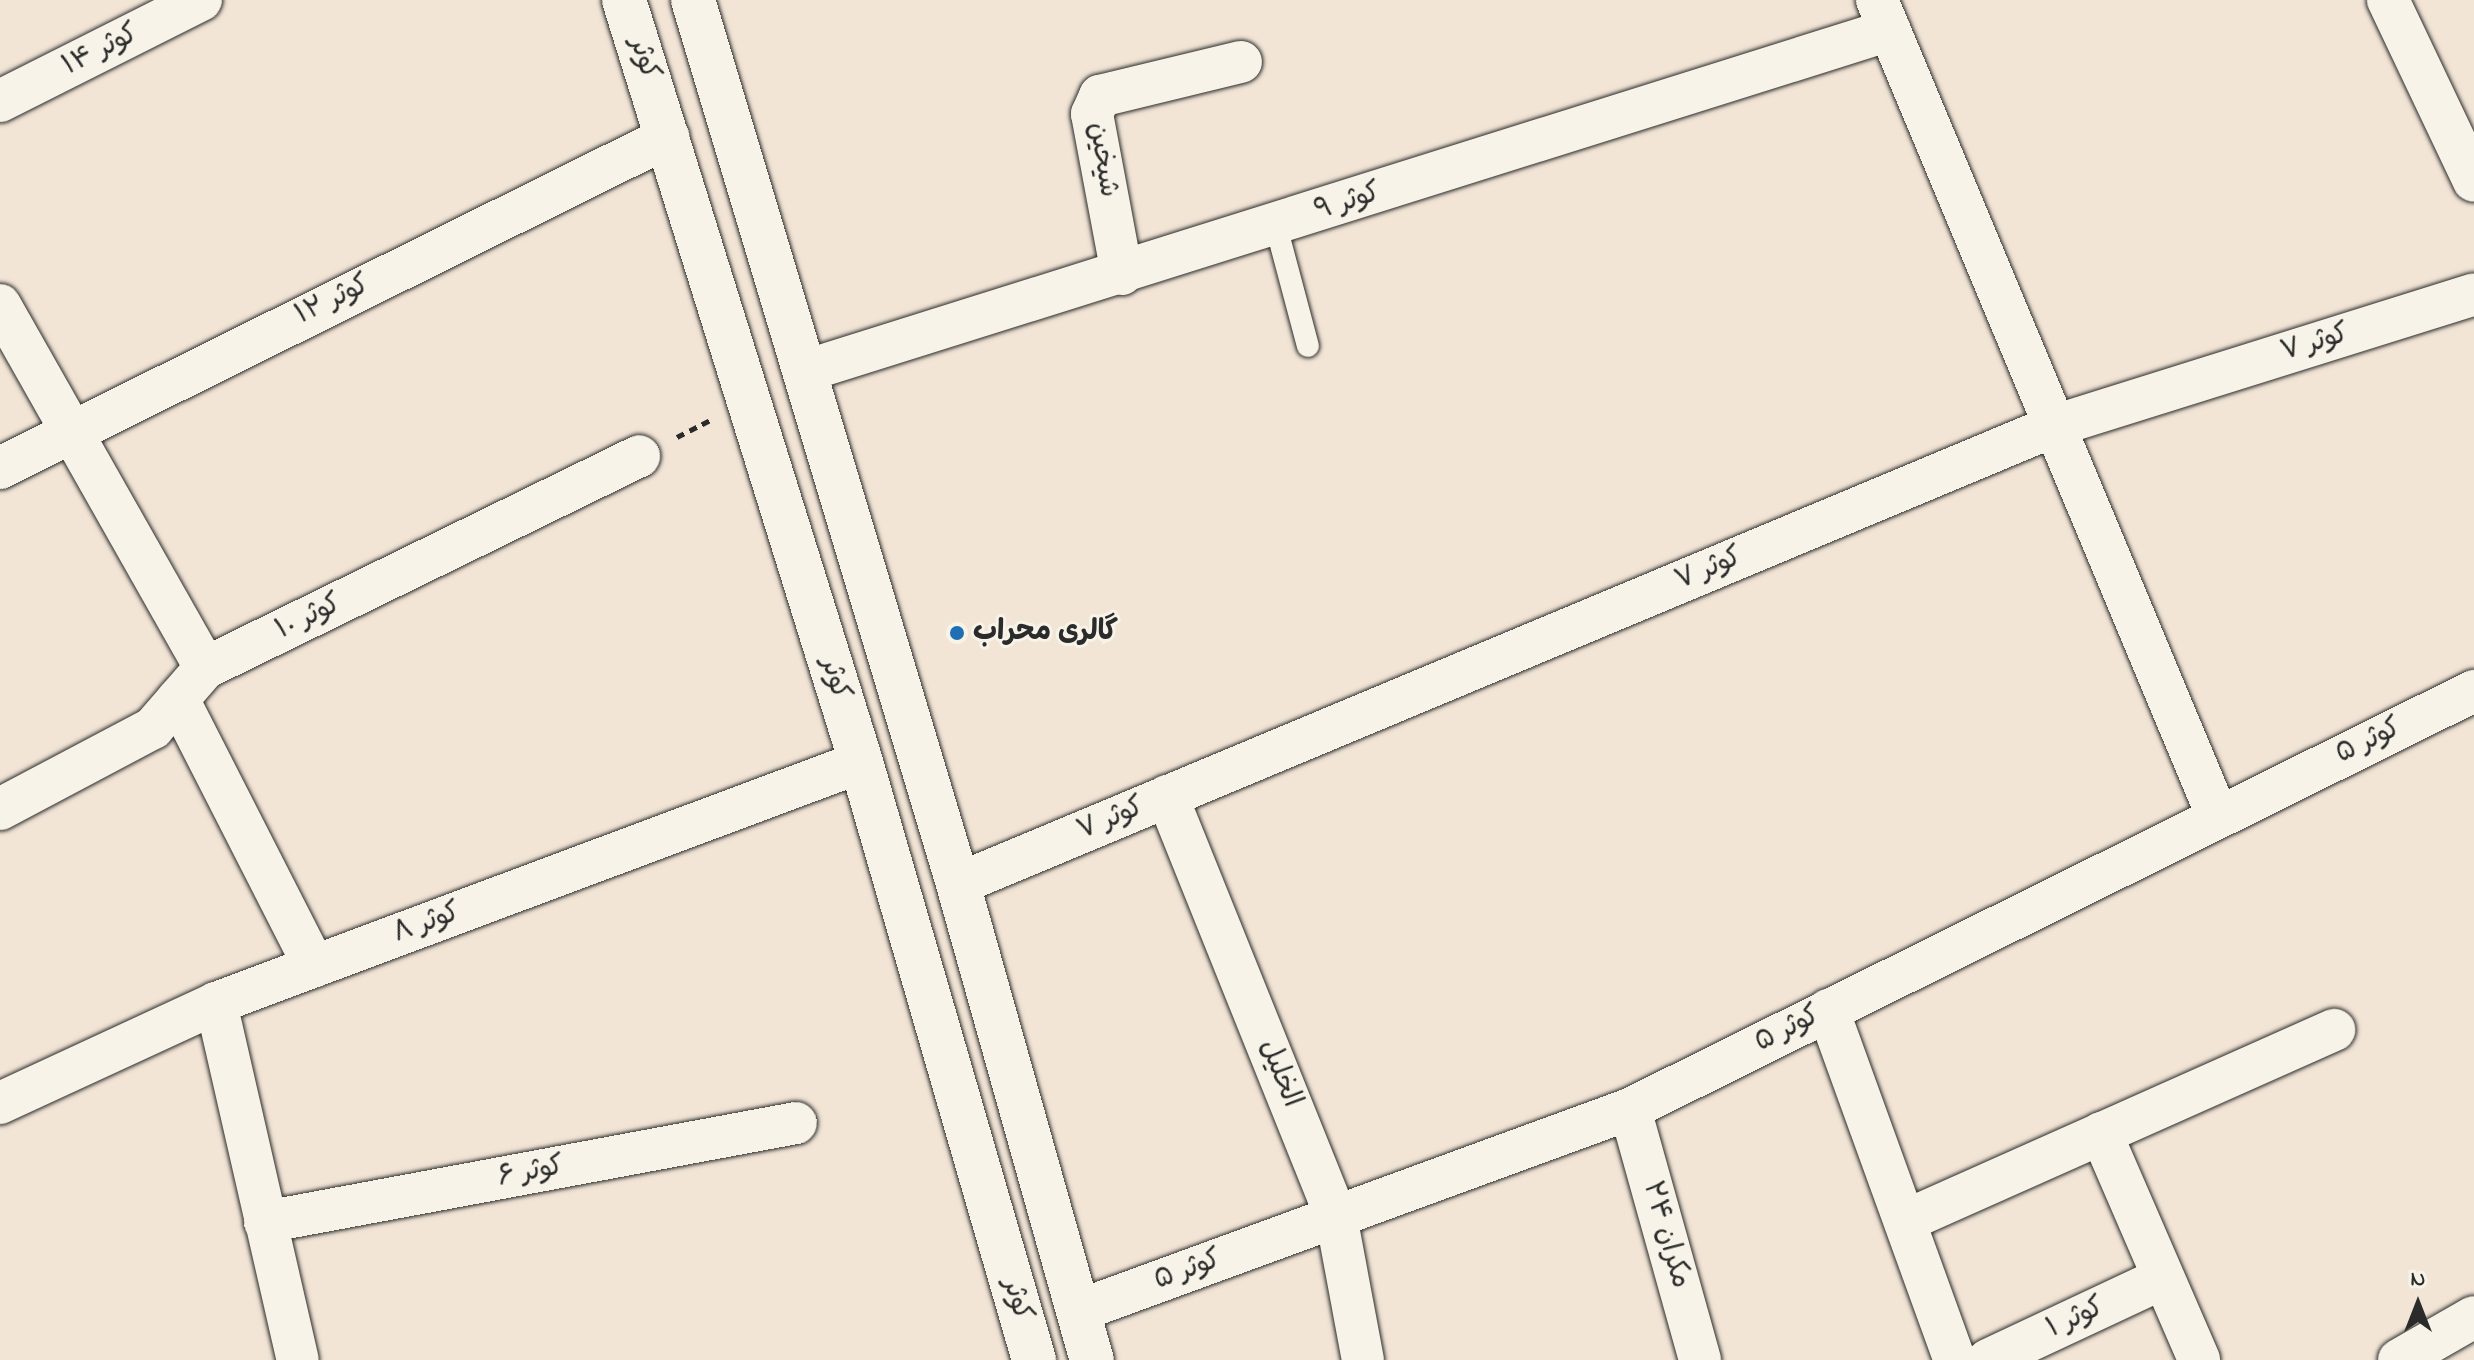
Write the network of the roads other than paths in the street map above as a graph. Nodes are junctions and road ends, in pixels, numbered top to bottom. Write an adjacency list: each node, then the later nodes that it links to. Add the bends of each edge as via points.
1 (201, 0): 7 (street, کوثر ۱۴)
2 (624, 0): 8 (main road, کوثر)
3 (693, 0): 15 (main road, کوثر)
4 (2388, 0): 9 (street)
5 (1883, 15): 10 (street, کوثر ۹); 16 (street)
6 (1241, 62): 11 (street, شیخین, via 1100,96 1092,114)
7 (0, 101)
8 (668, 137): 17 (street, کوثر ۱۲); 22 (main road, کوثر)
9 (2474, 181)
10 (1276, 226): 11 (street, کوثر ۹); 14 (lane)
11 (1122, 274): 15 (street, کوثر ۹)
12 (2474, 294): 16 (street, کوثر ۷)
13 (0, 305): 17 (street)
14 (1308, 346)
15 (805, 371): 26 (main road, کوثر)
16 (2054, 426): 23 (street, کوثر ۷); 25 (street)
17 (74, 429): 19 (street, کوثر ۱۲); 20 (street)
18 (639, 456): 20 (street, کوثر ۱۰)
19 (0, 468)
20 (192, 684): 24 (street, کوثر ۱۰, via 153,728); 27 (street)
21 (2474, 691): 25 (street, کوثر ۵)
22 (861, 762): 27 (street, کوثر ۸); 42 (main road, کوثر)
23 (1167, 796): 26 (street, کوثر ۷); 35 (street, الخلیل)
24 (0, 809)
25 (2217, 815): 29 (street, کوثر ۵)
26 (958, 884): 39 (main road, کوثر)
27 (314, 966): 28 (street, کوثر ۸)
28 (216, 1003): 31 (street, کوثر ۸); 37 (street)
29 (1828, 1010): 32 (street, کوثر ۵); 36 (street)
30 (2334, 1030): 34 (street)
31 (0, 1103)
32 (1630, 1109): 35 (street, کوثر ۵); 45 (street, مکران ۲۴)
33 (796, 1123): 37 (street, کوثر ۶)
34 (2101, 1133): 36 (street); 38 (street)
35 (1336, 1216): 39 (street, کوثر ۵); 44 (street, الخلیل)
36 (1905, 1221): 46 (street)
37 (265, 1222): 41 (street)
38 (2163, 1278): 47 (street, کوثر ۱); 48 (street)
39 (1078, 1311): 43 (main road, کوثر)
40 (2474, 1317): 49 (street)
41 (298, 1360)
42 (1034, 1360)
43 (1092, 1360)
44 (1363, 1360)
45 (1700, 1360)
46 (1955, 1360)
47 (1988, 1360)
48 (2199, 1360)
49 (2399, 1360)

